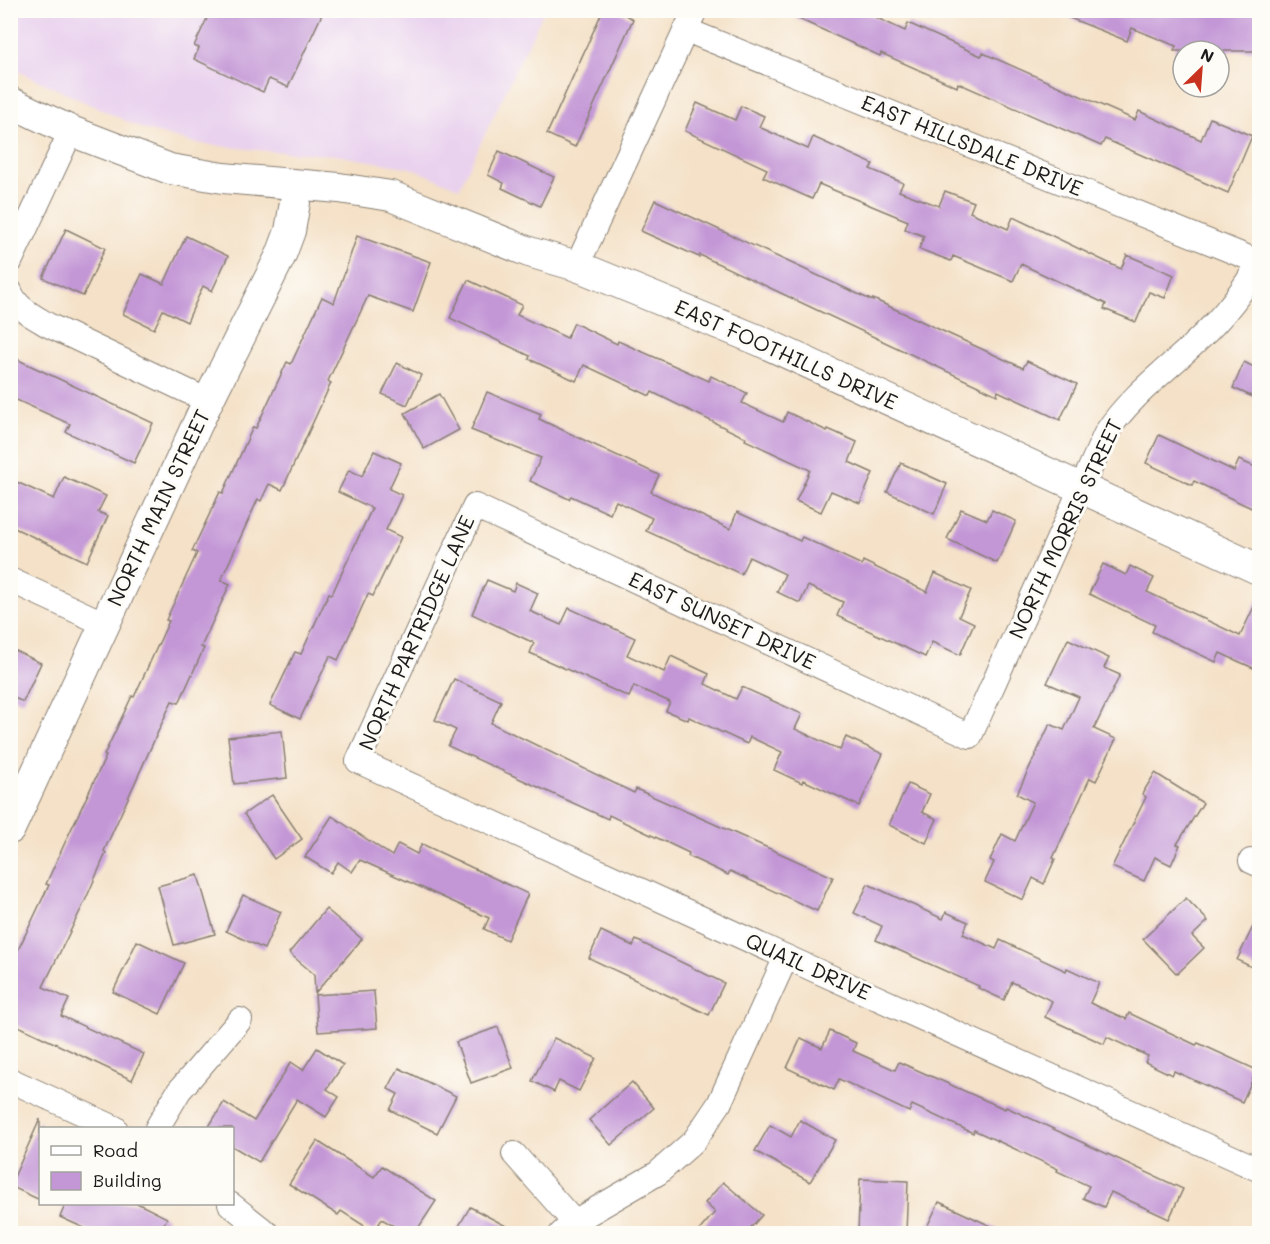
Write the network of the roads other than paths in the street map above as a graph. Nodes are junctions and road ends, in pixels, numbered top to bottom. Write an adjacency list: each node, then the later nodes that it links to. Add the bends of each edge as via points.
1 (691, 20): 5 (street, EAST HILLSDALE DRIVE); 7 (street)
2 (10, 102): 3 (street, EAST FOOTHILLS DRIVE)
3 (71, 131): 4 (street, EAST FOOTHILLS DRIVE, via 170,169); 6 (street)
4 (298, 185): 7 (street, EAST FOOTHILLS DRIVE, via 391,196 529,252); 9 (street, NORTH MAIN STREET, via 290,231 281,255)
5 (1259, 261): 10 (street, NORTH MORRIS STREET, via 1220,318 1118,415)
6 (10, 262)
7 (577, 266): 10 (street, EAST FOOTHILLS DRIVE, via 758,340)
8 (10, 291): 9 (street, via 26,312 48,325)
9 (208, 400): 14 (street, NORTH MAIN STREET)
10 (1082, 489): 12 (street, EAST FOOTHILLS DRIVE); 15 (street, NORTH MORRIS STREET)
11 (475, 506): 15 (street, EAST SUNSET DRIVE); 16 (street, NORTH PARTRIDGE LANE)
12 (1260, 570)
13 (10, 580): 14 (street)
14 (105, 624): 17 (street, NORTH MAIN STREET)
15 (970, 736)
16 (358, 761): 18 (street, QUAIL DRIVE)
17 (10, 829)
18 (786, 957): 24 (street, QUAIL DRIVE); 26 (street, via 719,1104 694,1141 658,1173)
19 (240, 1020): 22 (street, via 179,1091)
20 (10, 1080): 21 (street)
21 (113, 1127)
22 (158, 1127)
23 (514, 1154): 26 (street)
24 (1260, 1170)
25 (233, 1205): 27 (street)
26 (568, 1228)
27 (268, 1233)

